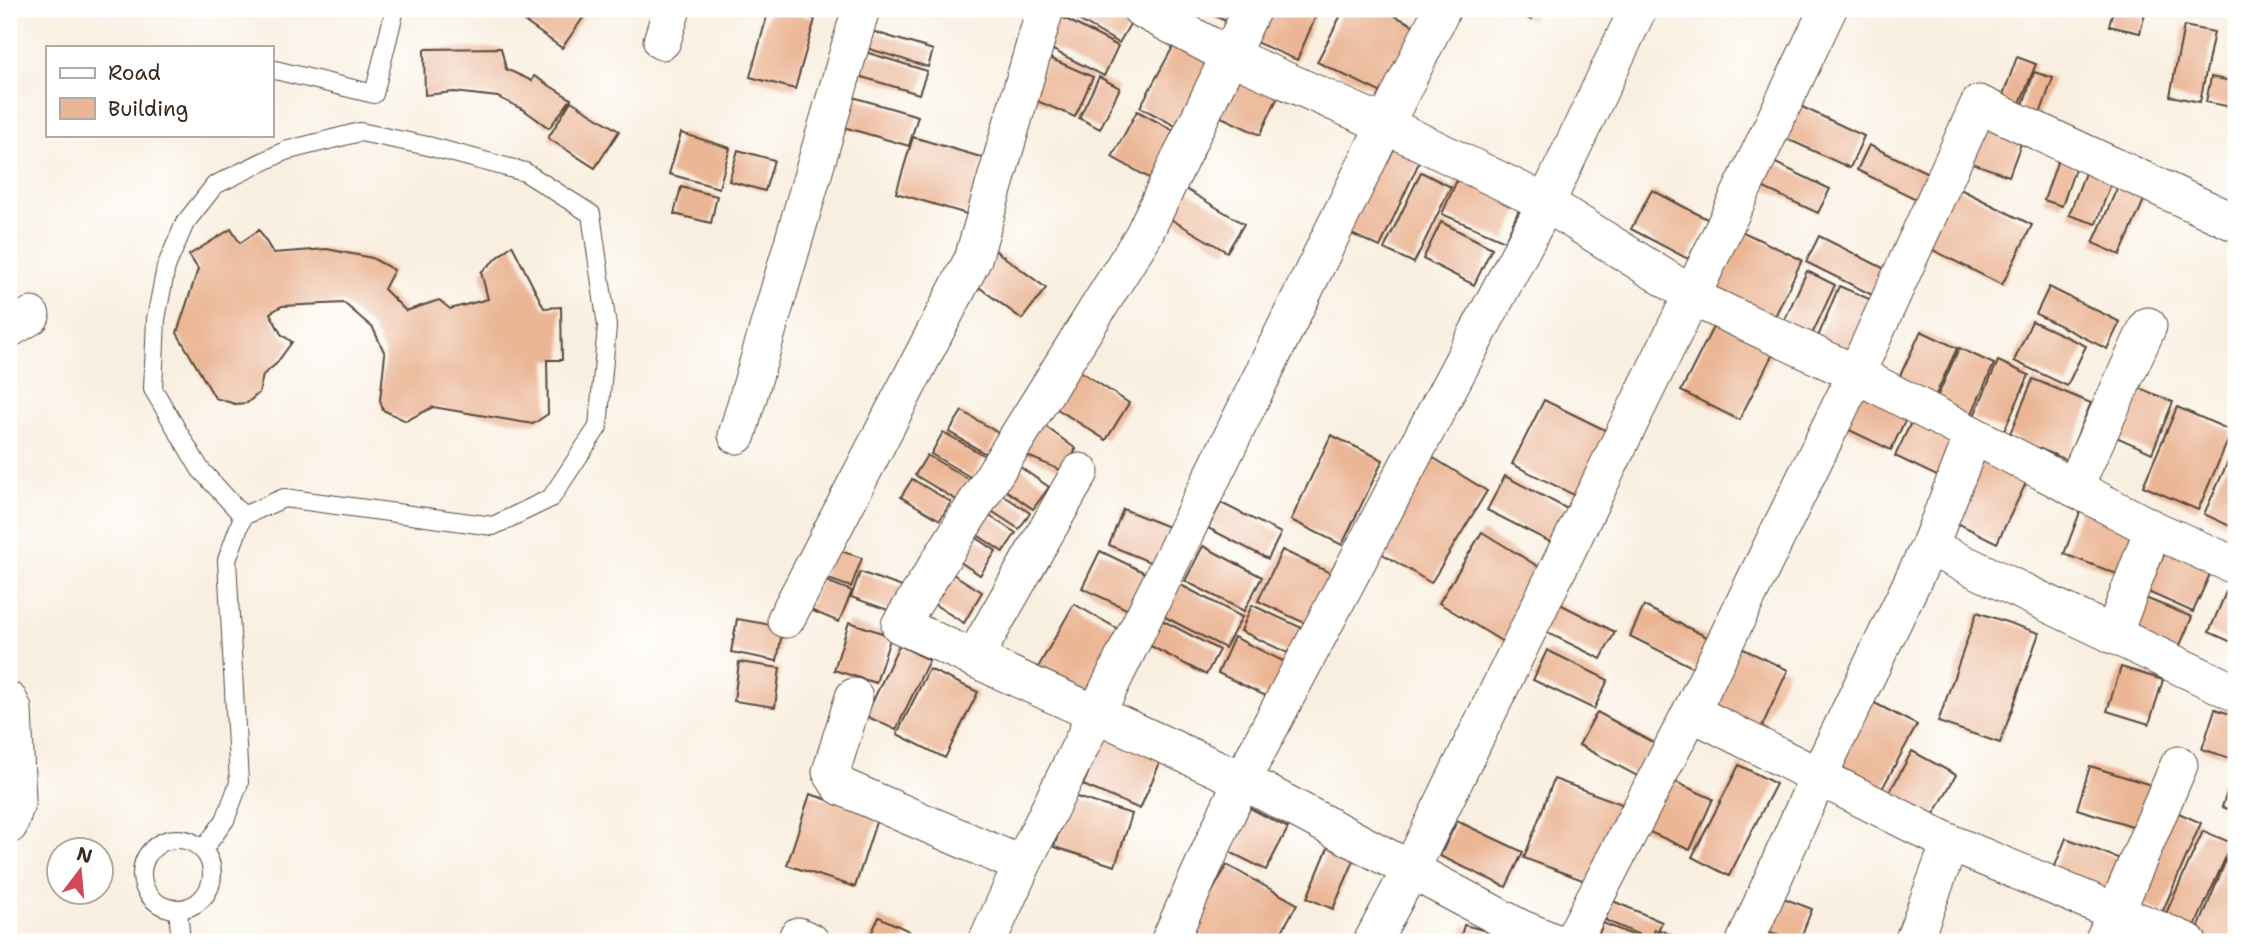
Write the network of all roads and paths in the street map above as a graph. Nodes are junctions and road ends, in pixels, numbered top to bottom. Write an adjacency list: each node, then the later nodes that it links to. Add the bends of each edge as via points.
1 (395, 9): 10 (lane, via 374,94)
2 (860, 9): 17 (street)
3 (1045, 9): 25 (street, via 973,259)
4 (1141, 9): 9 (street)
5 (1252, 9): 9 (street)
6 (1442, 9): 11 (street)
7 (1638, 9): 12 (street)
8 (1828, 9): 14 (street)
9 (1228, 55): 11 (street); 27 (street, via 1143,236 900,625)
10 (273, 69)
11 (1386, 125): 12 (street); 32 (street)
12 (1546, 203): 14 (street); 35 (street)
13 (2236, 223): 16 (street, via 1979,104)
14 (1692, 295): 16 (street); 40 (street)
15 (2148, 326): 20 (street)
16 (1856, 374): 18 (street); 31 (street)
17 (737, 435)
18 (1973, 436): 20 (street); 23 (street)
19 (1080, 472): 27 (street)
20 (2074, 488): 22 (street)
21 (243, 516): 21 (lane, via 284,498 493,526 551,498 597,427 607,326 591,214 525,172 360,132 285,151 215,185 186,223 166,267 156,319 153,389 200,469); 38 (lane, via 227,560 239,783 225,820)
22 (2153, 529): 24 (street); 26 (street)
23 (1929, 547): 26 (street); 34 (street)
24 (2236, 566)
25 (786, 619)
26 (2113, 635): 28 (street)
27 (974, 658): 32 (street)
28 (2236, 694)
29 (854, 697): 39 (street, via 831,772 840,786)
30 (9, 701): 36 (street, via 17,800)
31 (1691, 712): 34 (street); 49 (street)
32 (1097, 713): 35 (street); 39 (street)
33 (2179, 765): 42 (street)
34 (1818, 777): 37 (street); 50 (street)
35 (1242, 780): 40 (street); 46 (street)
36 (9, 825)
37 (1950, 843): 42 (street); 51 (street)
38 (203, 850): 41 (lane, via 212,868 209,888 197,903); 41 (lane, via 186,840 165,840 149,851 141,870 145,890 158,905)
39 (1021, 865): 45 (street)
40 (1410, 869): 43 (street); 47 (street)
41 (178, 910): 44 (lane)
42 (2109, 927): 52 (street)
43 (1519, 935): 48 (street)
44 (181, 942)
45 (987, 942)
46 (1169, 942)
47 (1372, 942)
48 (1554, 942)
49 (1572, 942)
50 (1745, 942)
51 (1913, 942)
52 (2188, 942)

